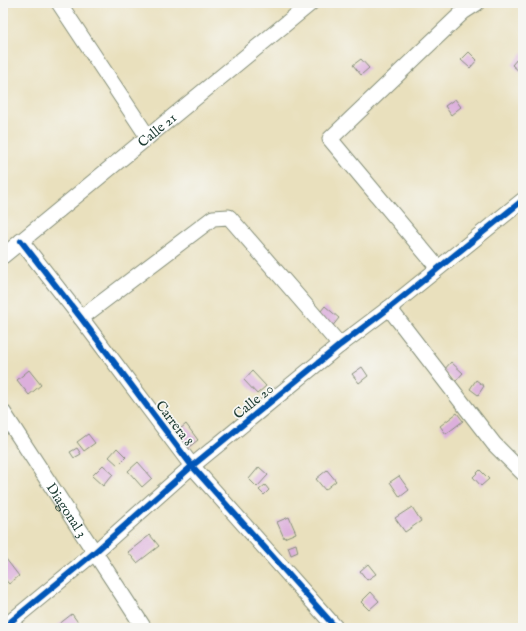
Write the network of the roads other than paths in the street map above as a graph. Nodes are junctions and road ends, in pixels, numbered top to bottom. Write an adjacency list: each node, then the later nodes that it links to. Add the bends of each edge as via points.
1 (59, 3): 4 (street)
2 (477, 3): 8 (street, via 463,12 330,139)
3 (307, 4): 4 (street, Calle 21)
4 (148, 137): 6 (street, Calle 21)
5 (523, 200): 8 (street, Calle 20)
6 (21, 241): 7 (street, Calle 21); 10 (street, Carrera 8)
7 (3, 256)
8 (438, 268): 9 (street, Calle 20)
9 (390, 308): 11 (street, Calle 20); 14 (street, via 494,444)
10 (81, 318): 11 (street, via 213,218 229,218); 13 (street, Carrera 8)
11 (340, 345): 13 (street, Calle 20)
12 (3, 412): 15 (street, Diagonal 3)
13 (192, 466): 15 (street, Calle 20); 18 (street, Carrera 8)
14 (523, 473)
15 (94, 553): 16 (street, Calle 20); 17 (street, Diagonal 3)
16 (3, 628)
17 (144, 628)
18 (336, 628)

